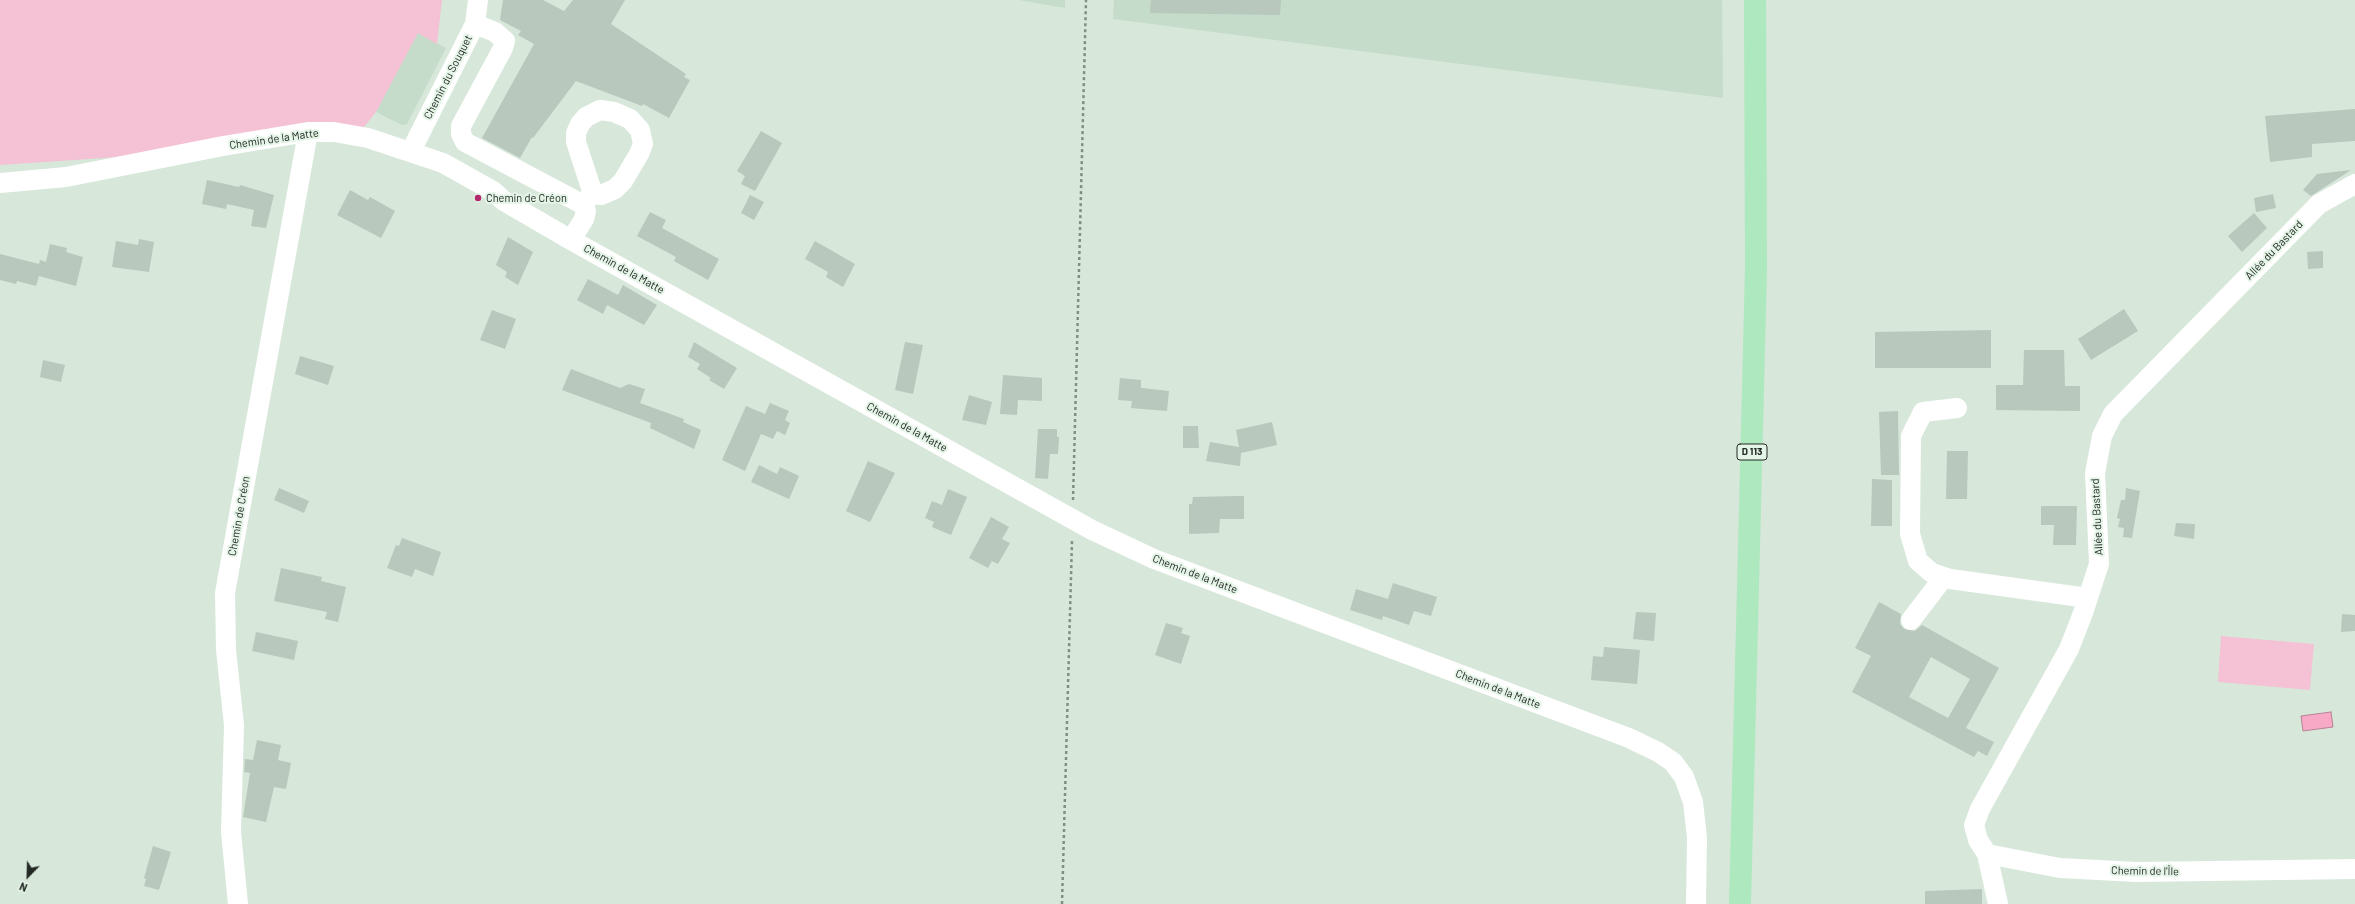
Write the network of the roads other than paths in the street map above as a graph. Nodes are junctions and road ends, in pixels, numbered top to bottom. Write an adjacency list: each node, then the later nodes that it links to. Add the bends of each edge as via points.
1 (478, 0): 3 (street, Chemin du Souquet)
2 (1755, 0): 17 (main road, D 113, via 1756,276)
3 (475, 24): 5 (street, Chemin du Souquet); 8 (street, via 495,32 505,41 461,126 460,134 465,142 588,199 584,219)
4 (308, 132): 5 (street, Chemin de la Matte, via 334,132 368,138); 6 (street, Chemin de la Matte, via 66,177); 15 (street, Chemin de Créon, via 225,593 226,650 234,725 231,832)
5 (411, 151): 8 (street, Chemin de la Matte, via 423,158 443,163)
6 (0, 184)
7 (2355, 184): 11 (street, Allée du Bastard, via 2319,204 2113,414 2102,436 2095,474 2099,564)
8 (571, 240): 16 (street, Chemin de la Matte, via 1073,519 1154,559 1629,738 1658,752 1673,762 1684,777 1694,802 1697,838)
9 (1957, 408): 10 (street, via 1923,412 1911,436 1910,534 1918,561 1932,572)
10 (1944, 577): 11 (street); 12 (street)
11 (2088, 598): 13 (street, Allée du Bastard, via 2069,649 1980,809 1974,825 1978,840)
12 (1911, 620)
13 (1987, 854): 14 (street, Chemin de l'Île, via 2060,868 2136,872); 18 (street)
14 (2355, 869)
15 (238, 904)
16 (1696, 904)
17 (1740, 904)
18 (1998, 904)

